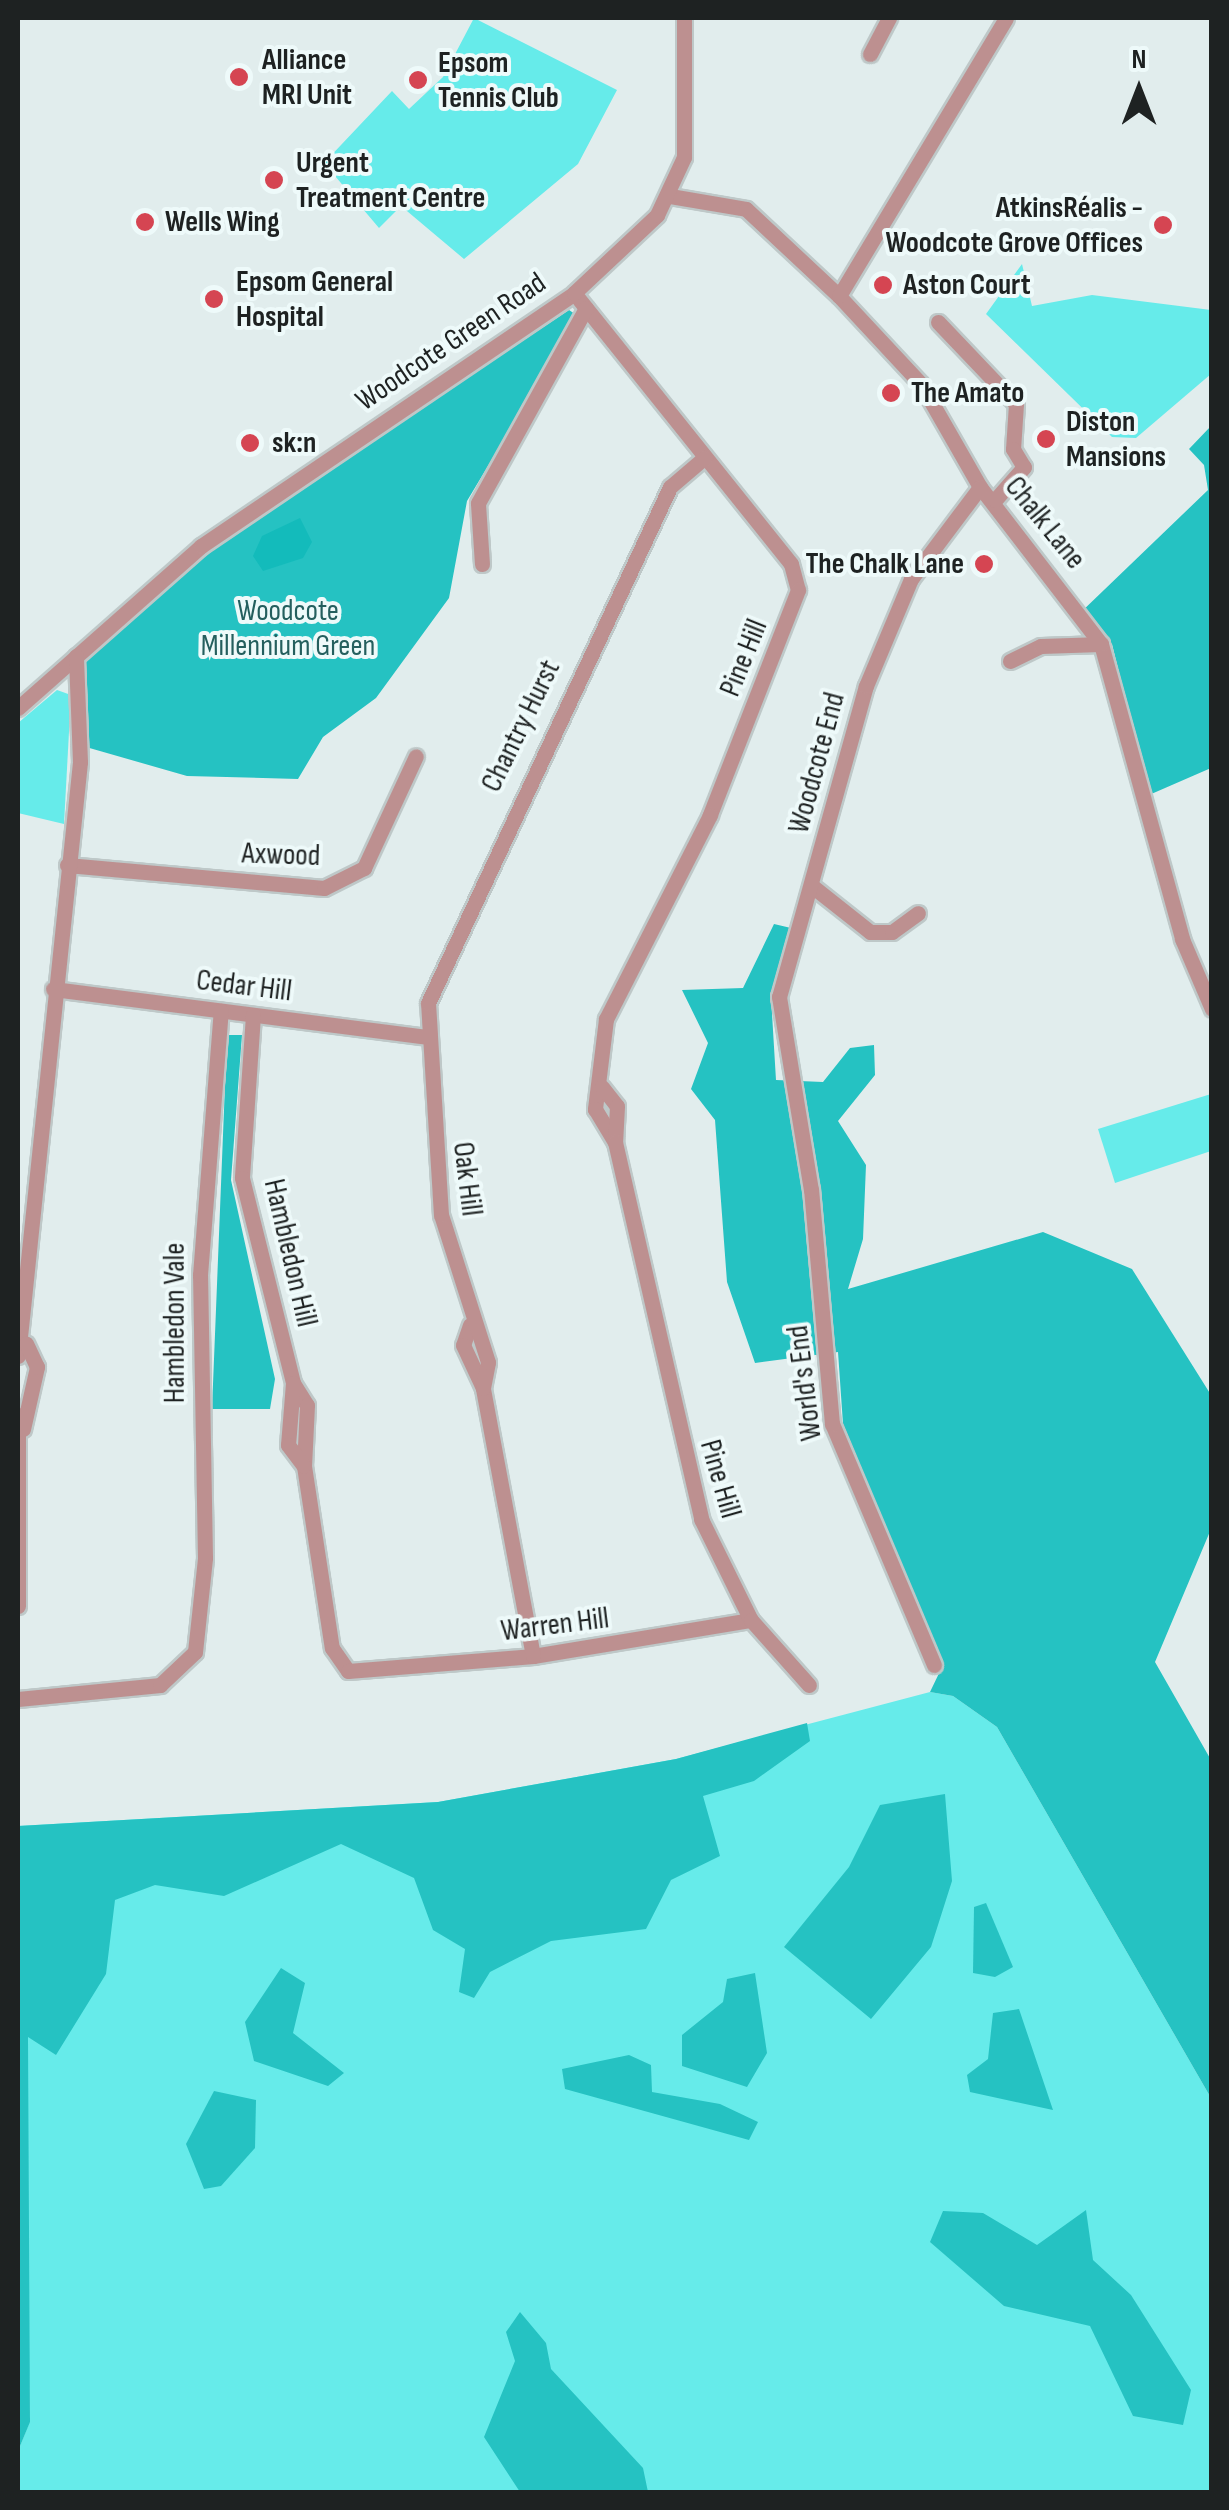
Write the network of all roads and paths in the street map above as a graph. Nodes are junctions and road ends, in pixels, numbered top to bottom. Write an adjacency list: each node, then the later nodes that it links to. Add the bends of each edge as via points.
1 (684, 18): 5 (street, via 684,158)
2 (890, 18): 4 (street)
3 (1006, 18): 7 (street)
4 (870, 54)
5 (670, 196): 6 (street, Woodcote Green Road); 7 (street, Chalk Lane, via 746,209)
6 (574, 293): 8 (street, Pine Hill); 15 (street, Woodcote Green Road, via 201,546)
7 (839, 296): 11 (street, Chalk Lane, via 921,384)
8 (586, 308): 10 (street, Pine Hill); 13 (street, via 478,504)
9 (938, 322): 12 (street, via 1016,404 1008,414 1013,449 1024,467)
10 (704, 458): 26 (street, Chantry Hurst, via 670,486 559,709 443,957); 33 (street, Pine Hill, via 791,564 798,590 710,815 606,1019 602,1087 617,1106 614,1142 701,1519)
11 (980, 487): 12 (street, Chalk Lane); 20 (street, Woodcote End, via 911,579 866,686)
12 (995, 500): 14 (street, Chalk Lane)
13 (482, 564)
14 (1102, 644): 16 (street, via 1041,646); 23 (street, Chalk Lane, via 1176,920)
15 (76, 656): 17 (street, Woodcote Green Road); 19 (street, via 80,762)
16 (1010, 661)
17 (18, 708)
18 (416, 756): 19 (street, Axwood, via 364,868 324,888)
19 (68, 864): 22 (street)
20 (812, 886): 21 (street, via 870,932 892,932); 27 (street, Woodcote End, via 779,998)
21 (918, 913)
22 (53, 990): 24 (street, Cedar Hill); 28 (street, via 33,1150)
23 (1212, 1009)
24 (220, 1011): 25 (street, Cedar Hill); 38 (street, Hambledon Vale, via 200,1276 200,1636 187,1668 160,1685)
25 (253, 1015): 26 (street, Cedar Hill); 29 (street, Hambledon Hill, via 242,1178)
26 (427, 1037): 34 (street, Oak Hill, via 438,1200 470,1324 488,1362 482,1388)
27 (787, 1079): 35 (street, World's End, via 811,1190 832,1424)
28 (22, 1350): 30 (street, via 36,1366)
29 (293, 1384): 31 (street, Hambledon Hill, via 307,1405); 31 (street, Hambledon Hill, via 288,1445)
30 (20, 1422): 32 (street)
31 (304, 1466): 36 (street, Hambledon Hill, via 332,1648)
32 (18, 1606)
33 (751, 1620): 34 (street, Warren Hill); 37 (street, Pine Hill)
34 (533, 1656): 36 (street, Warren Hill)
35 (934, 1665)
36 (363, 1677)
37 (809, 1685)
38 (18, 1699)

